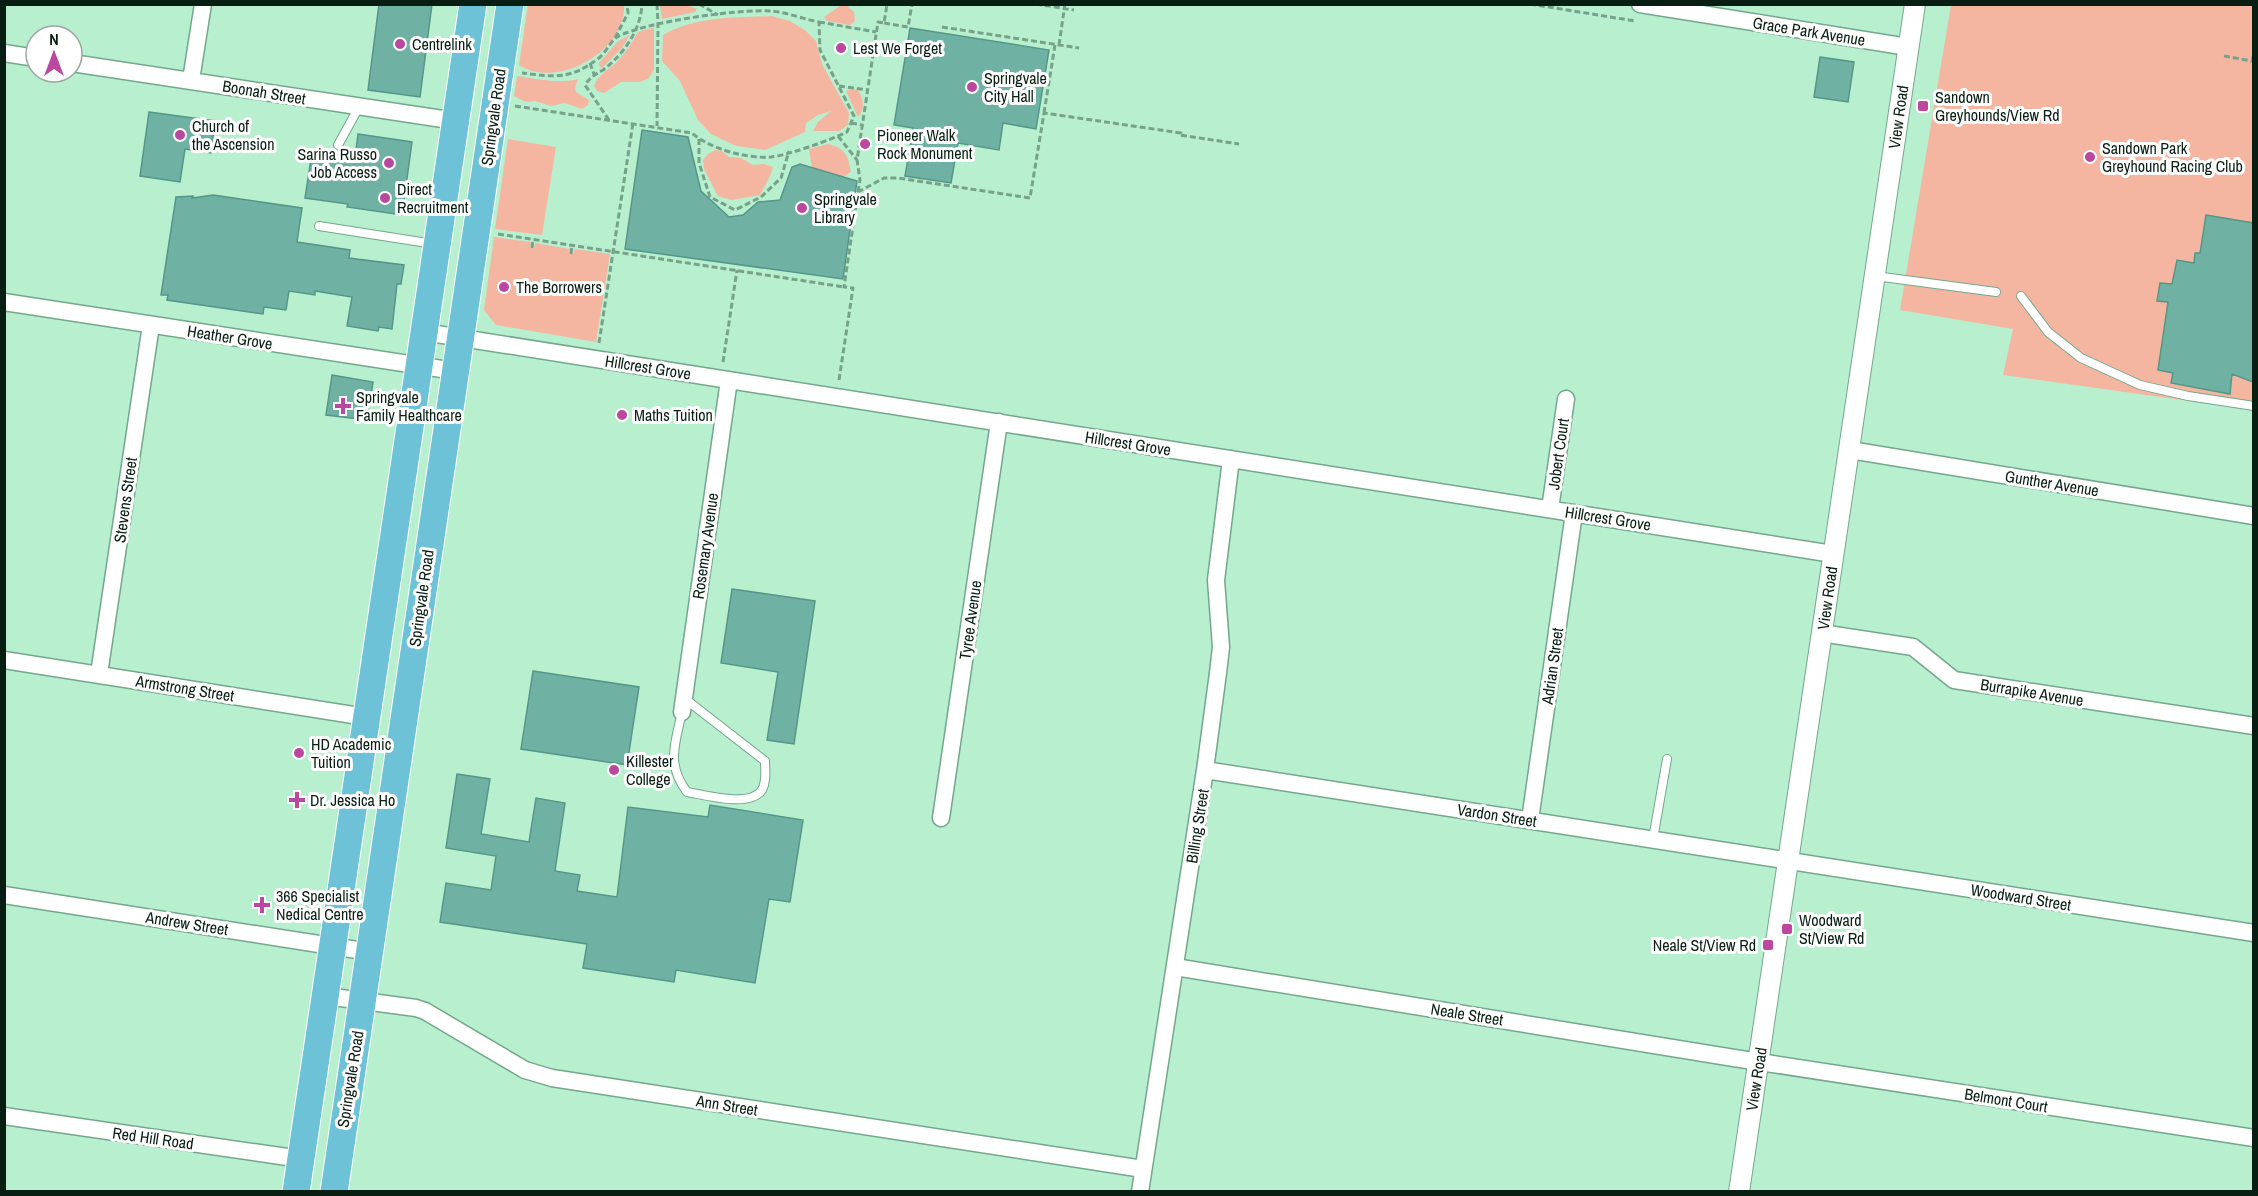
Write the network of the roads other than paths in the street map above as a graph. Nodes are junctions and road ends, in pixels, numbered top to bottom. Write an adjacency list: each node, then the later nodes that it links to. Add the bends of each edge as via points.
1 (202, 4): 10 (street)
2 (473, 4): 12 (highway)
3 (510, 4): 22 (highway, Springvale Road)
4 (1640, 4): 6 (street, Grace Park Avenue)
5 (1915, 4): 6 (street, View Road)
6 (1908, 47): 16 (street, View Road)
7 (4, 53): 8 (street)
8 (24, 56)
9 (84, 65): 10 (street, Boonah Street)
10 (191, 80): 11 (street, Boonah Street)
11 (359, 107): 12 (street, Boonah Street); 13 (lane)
12 (456, 121): 15 (highway)
13 (338, 145)
14 (319, 226): 15 (lane)
15 (437, 244): 21 (highway)
16 (1875, 276): 17 (lane); 29 (street, View Road)
17 (1996, 292)
18 (2020, 296): 27 (lane, via 2048,332 2081,358 2140,385)
19 (4, 302): 20 (street, Heather Grove)
20 (151, 325): 23 (street, Heather Grove); 37 (street, Stevens Street)
21 (424, 332): 22 (street, Hillcrest Grove); 23 (highway)
22 (460, 337): 24 (highway, Springvale Road); 25 (street, Hillcrest Grove)
23 (418, 366): 24 (street, Heather Grove); 39 (highway)
24 (455, 371): 50 (highway, Springvale Road)
25 (729, 380): 28 (street, Hillcrest Grove); 38 (street, Rosemary Avenue)
26 (1566, 399): 31 (street, Jobert Court)
27 (2253, 406)
28 (999, 422): 30 (street, Hillcrest Grove); 43 (street, Tyree Avenue)
29 (1850, 450): 33 (street, Gunther Avenue); 34 (street, View Road)
30 (1231, 459): 31 (street, Hillcrest Grove); 42 (street, Billing Street, via 1215,580 1221,647)
31 (1550, 509): 32 (street, Hillcrest Grove)
32 (1575, 513): 34 (street, Hillcrest Grove); 44 (street, Adrian Street)
33 (2253, 516)
34 (1833, 554): 35 (street, View Road)
35 (1821, 633): 40 (street, Burrapike Avenue, via 1913,647 1954,680); 46 (street, View Road)
36 (4, 660): 37 (street, Armstrong Street)
37 (99, 674): 39 (street, Armstrong Street)
38 (683, 705): 38 (lane, via 765,761 766,777 761,791 739,800 687,792 676,778 673,751)
39 (366, 717): 49 (highway)
40 (2253, 726)
41 (1667, 759): 45 (lane)
42 (1205, 770): 44 (street, Vardon Street); 51 (street, Billing Street)
43 (941, 818)
44 (1530, 820): 45 (street, Vardon Street)
45 (1653, 839): 46 (street, Vardon Street)
46 (1789, 861): 48 (street, Woodward Street); 54 (street, View Road)
47 (4, 895): 49 (street, Andrew Street)
48 (2253, 933)
49 (334, 946): 50 (street, Andrew Street); 52 (highway)
50 (370, 952): 53 (highway, Springvale Road)
51 (1175, 967): 54 (street, Neale Street); 58 (street, Billing Street)
52 (326, 996): 53 (street, Ann Street); 57 (highway)
53 (362, 1000): 58 (street, Ann Street, via 425,1011 541,1076); 60 (highway, Springvale Road)
54 (1758, 1061): 56 (street, Belmont Court); 62 (street, View Road)
55 (4, 1116): 57 (street, Red Hill Road)
56 (2253, 1138)
57 (301, 1159): 59 (highway)
58 (1143, 1169): 61 (street, Billing Street)
59 (297, 1191)
60 (334, 1191)
61 (1140, 1191)
62 (1739, 1191)

